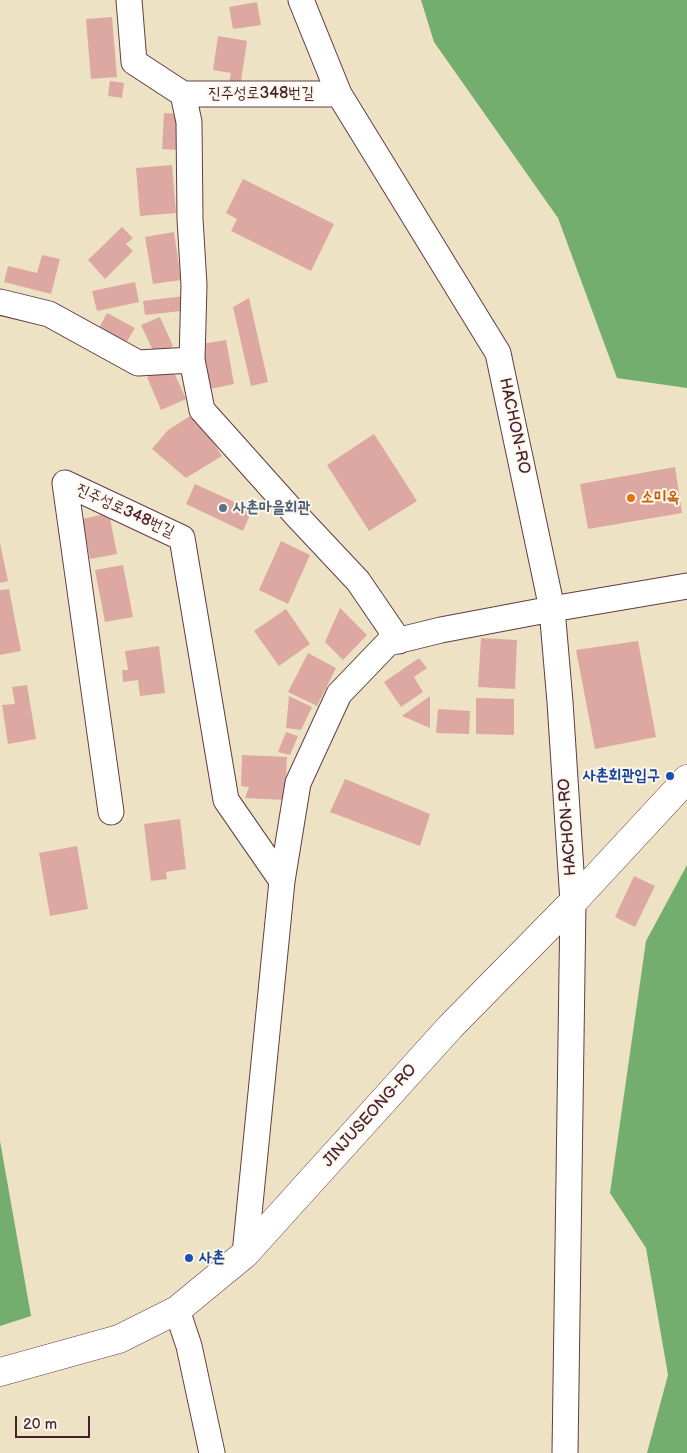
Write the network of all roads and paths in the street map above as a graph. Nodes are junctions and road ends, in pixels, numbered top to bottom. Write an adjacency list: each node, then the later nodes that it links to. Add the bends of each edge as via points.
1 (130, 0): 3 (street, via 134,62)
2 (301, 0): 4 (street, HACHON-RO)
3 (183, 94): 4 (street, 진주성로348번길); 6 (street, 진주성로348번길, via 189,122 194,285)
4 (339, 94): 8 (street, HACHON-RO, via 498,353)
5 (0, 302): 6 (street, via 49,314 138,364)
6 (192, 360): 9 (street, 진주성로348번길, via 202,410 358,581)
7 (687, 586): 8 (street)
8 (552, 609): 9 (street); 13 (street, HACHON-RO)
9 (399, 641): 12 (street, via 388,643 339,694 298,783)
10 (687, 779): 13 (main road, JINJUSEONG-RO)
11 (112, 812): 12 (street, 진주성로348번길, via 65,484 182,538 226,800)
12 (282, 881): 14 (street)
13 (573, 902): 14 (main road, JINJUSEONG-RO, via 451,1026); 18 (street, HACHON-RO)
14 (245, 1254): 15 (main road, JINJUSEONG-RO)
15 (177, 1310): 16 (main road, JINJUSEONG-RO, via 119,1339); 17 (street, via 189,1346)
16 (0, 1372)
17 (212, 1453)
18 (565, 1453)

